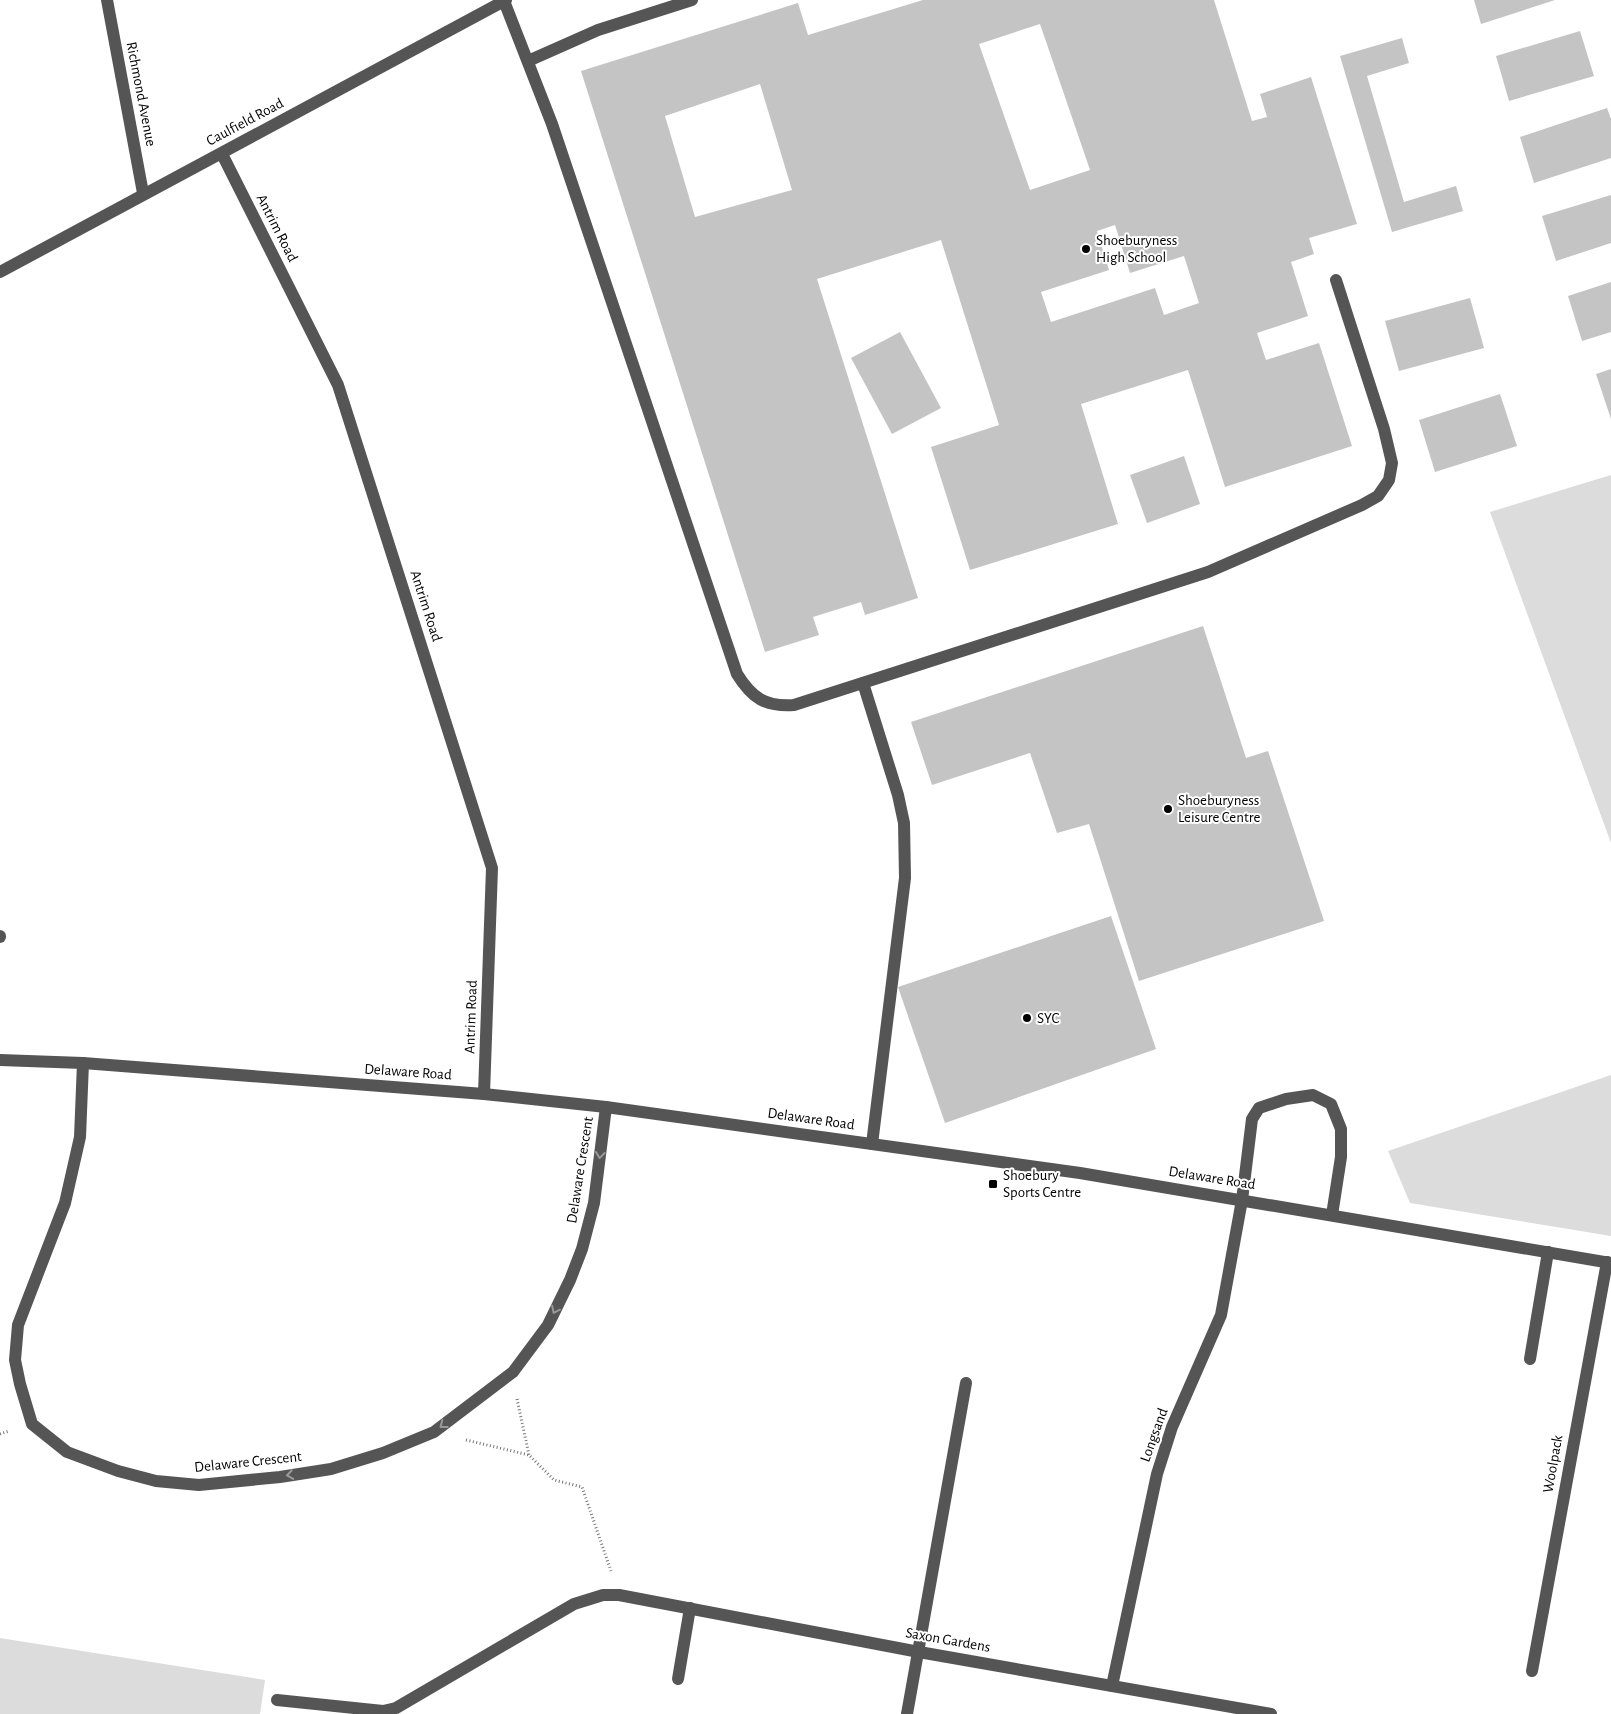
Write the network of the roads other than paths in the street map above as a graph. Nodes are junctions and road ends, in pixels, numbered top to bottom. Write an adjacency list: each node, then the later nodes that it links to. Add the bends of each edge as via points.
1 (107, 0): 6 (street, Richmond Avenue)
2 (505, 0): 4 (street); 5 (street, Caulfield Road)
3 (692, 0): 4 (street, via 598,30)
4 (528, 61): 9 (street, via 737,674 747,690 778,706 794,705)
5 (222, 154): 6 (street, Caulfield Road); 12 (street, Antrim Road, via 338,385 492,868)
6 (144, 193): 7 (street, Caulfield Road)
7 (0, 272)
8 (1336, 280): 9 (street, via 1392,463 1389,480 1378,496 1208,572)
9 (863, 682): 14 (street, via 898,795 906,851)
10 (0, 1060): 11 (street, Delaware Road)
11 (82, 1064): 12 (street, Delaware Road); 13 (street, Delaware Crescent, one-way to 11, via 594,1203 582,1249 548,1325 513,1372 434,1432 383,1453 331,1469 199,1484 156,1481 67,1452 32,1424 15,1360 18,1325 65,1203 80,1137)
12 (484, 1094): 13 (street, Delaware Road)
13 (606, 1107): 14 (street, Delaware Road)
14 (872, 1144): 15 (street, Delaware Road)
15 (1242, 1200): 16 (street, Delaware Road); 16 (street, Longsand, via 1252,1119 1259,1108 1286,1099 1314,1095 1331,1104 1341,1129 1341,1157); 25 (street, Longsand, via 1220,1315 1172,1427 1157,1474)
16 (1332, 1215): 17 (street, Delaware Road)
17 (1548, 1252): 18 (street, Delaware Road); 19 (street)
18 (1609, 1262): 23 (street, Woolpack)
19 (1530, 1360)
20 (966, 1383): 22 (street)
21 (690, 1608): 22 (street, Saxon Gardens); 24 (street); 26 (street, Saxon Gardens, via 603,1595 574,1604 396,1708 382,1711)
22 (919, 1652): 25 (street, Saxon Gardens); 27 (street)
23 (1532, 1671)
24 (678, 1679)
25 (1112, 1686): 28 (street, Saxon Gardens)
26 (277, 1700)
27 (907, 1714)
28 (1271, 1714)

